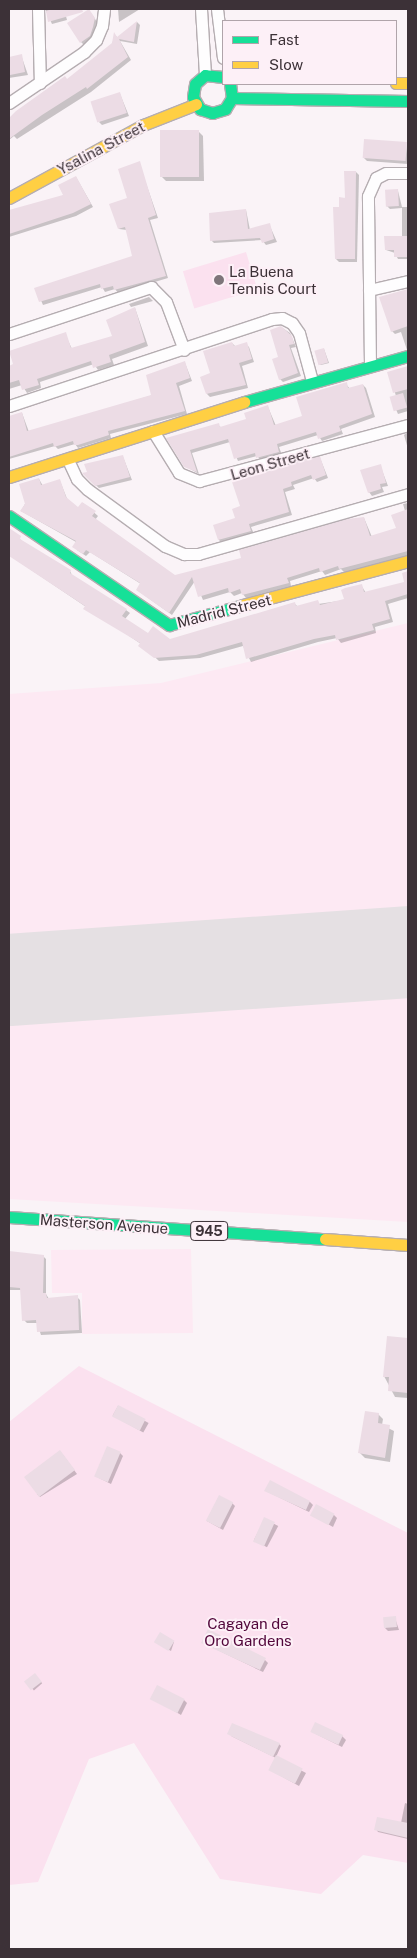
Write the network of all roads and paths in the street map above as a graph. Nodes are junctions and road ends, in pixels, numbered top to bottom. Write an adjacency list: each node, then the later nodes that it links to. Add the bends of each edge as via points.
1 (38, 9): 8 (street)
2 (104, 9): 8 (street, via 96,40)
3 (201, 9): 6 (street)
4 (217, 9): 5 (street)
5 (222, 50)
6 (205, 75): 7 (street); 13 (street, via 193,91)
7 (222, 77)
8 (40, 83): 12 (street)
9 (230, 85): 10 (street)
10 (232, 98): 11 (street); 13 (street, via 225,109 212,114)
11 (408, 101)
12 (9, 103)
13 (196, 104): 15 (street, Ysalina Street, via 143,125)
14 (408, 173): 17 (street, via 386,173 370,187)
15 (9, 198)
16 (408, 281): 17 (street)
17 (369, 290): 21 (street)
18 (9, 334): 19 (street, via 151,287 166,302)
19 (184, 350): 22 (street, via 282,318 292,323 299,333); 23 (street)
20 (408, 356): 21 (street)
21 (370, 366): 22 (street)
22 (312, 381): 25 (street)
23 (9, 406)
24 (408, 425): 25 (street, Leon Street, via 198,481 179,473)
25 (153, 432): 26 (street)
26 (68, 460): 27 (street); 28 (street, via 77,479 87,489 165,546 184,554 198,554)
27 (9, 477)
28 (408, 494)
29 (9, 516): 30 (street, Madrid Street, via 169,625)
30 (408, 561)
31 (9, 1217): 32 (street, Masterson Avenue / 945)
32 (408, 1245)

